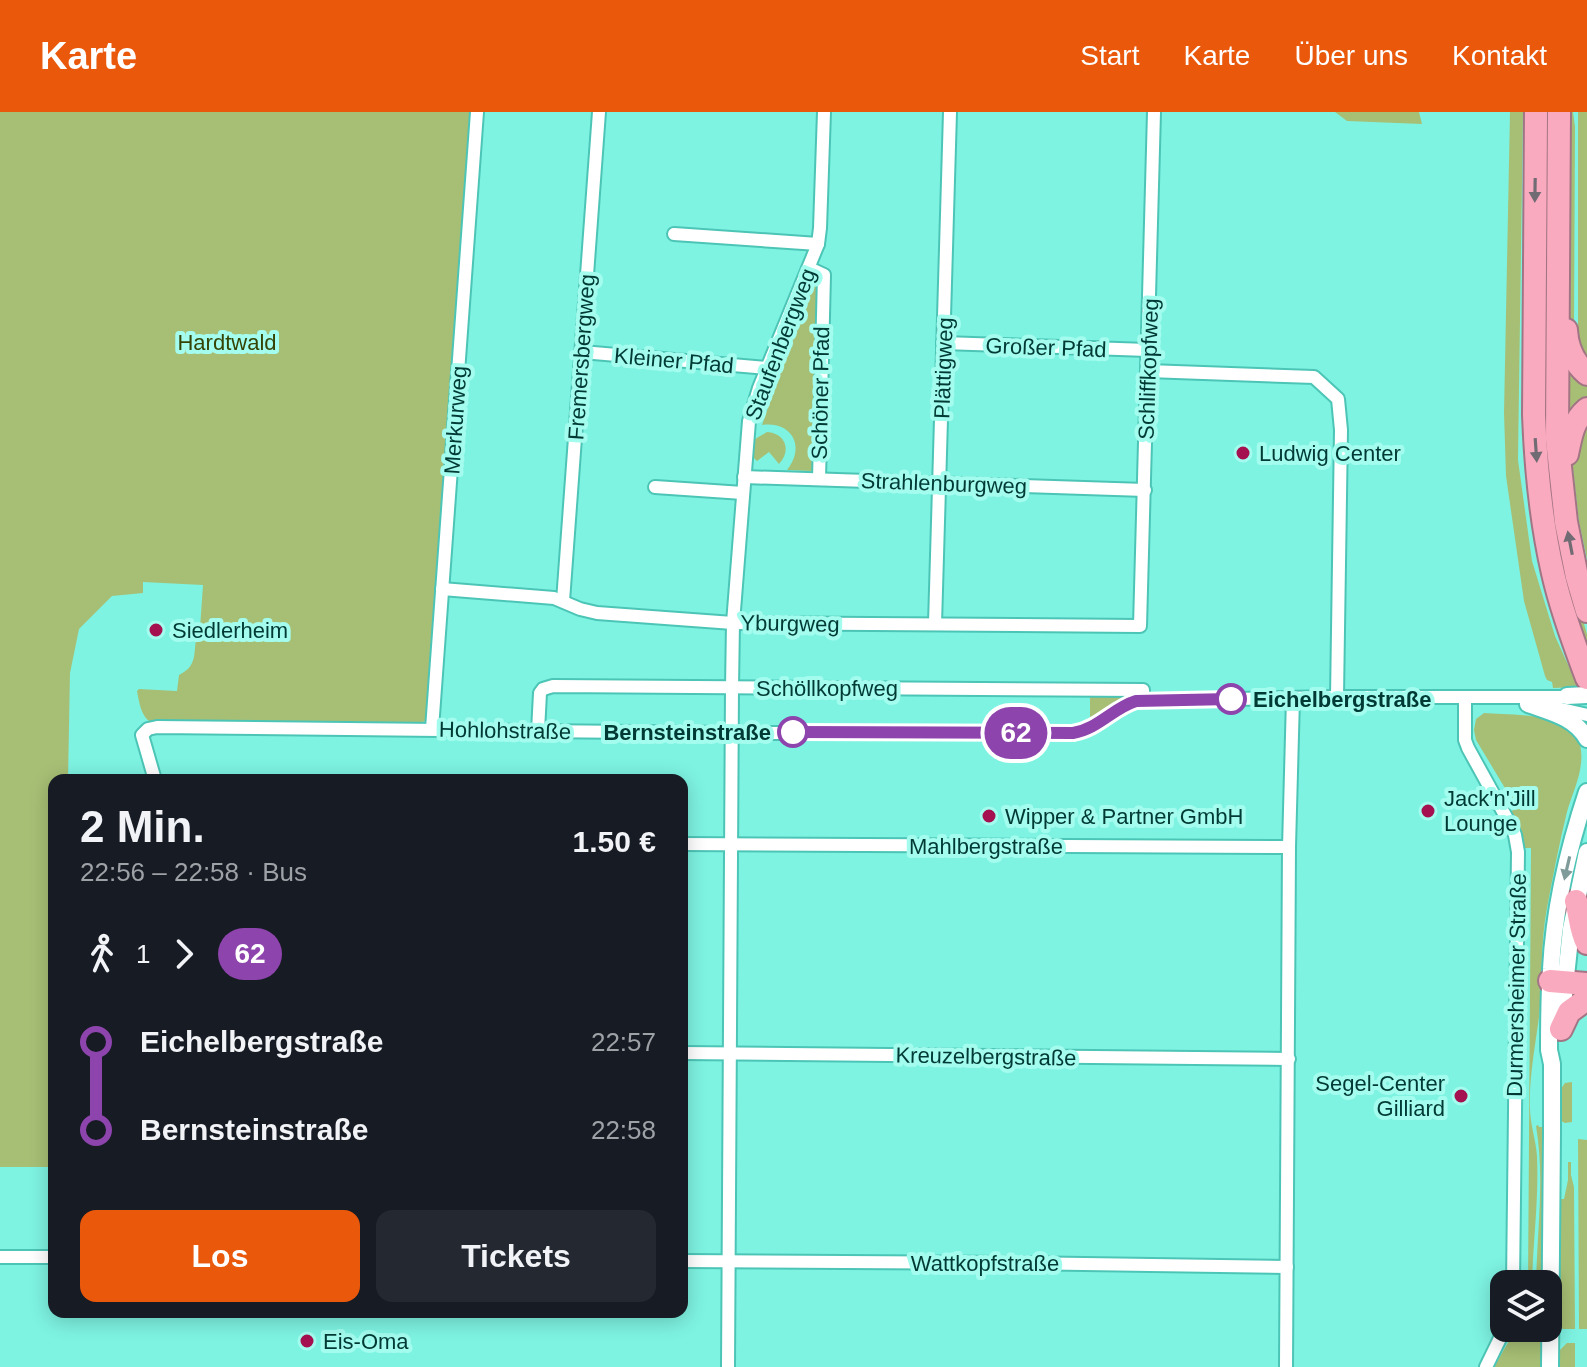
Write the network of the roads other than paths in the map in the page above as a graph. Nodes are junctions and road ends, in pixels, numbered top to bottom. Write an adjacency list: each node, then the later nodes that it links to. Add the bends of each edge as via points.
1 (477, 112): 26 (street, Merkurweg)
2 (599, 112): 14 (street, Fremersbergweg)
3 (824, 112): 9 (street, Staufenbergweg)
4 (950, 112): 12 (street, Plättigweg)
5 (1154, 112): 13 (street, Schliffkopfweg)
6 (1536, 112): 32 (highway, one-way to 32, via 1536,454 1554,575)
7 (1559, 112): 10 (highway)
8 (674, 234): 9 (street, Staufenbergweg)
9 (818, 244): 11 (street, Staufenbergweg)
10 (1557, 250): 17 (highway, via 1567,290 1569,348); 19 (highway)
11 (809, 268): 15 (street, Staufenbergweg); 21 (street, Schöner Pfad, via 824,275)
12 (943, 343): 13 (street, Großer Pfad); 22 (street, Plättigweg)
13 (1148, 350): 16 (street, Schliffkopfweg)
14 (587, 352): 15 (street, Kleiner Pfad); 27 (street, Fremersbergweg)
15 (767, 368): 20 (street, Staufenbergweg, via 752,406)
16 (1148, 371): 24 (street, Schliffkopfweg); 35 (street, via 1314,377 1338,399)
17 (1587, 374)
18 (1587, 409): 19 (highway, via 1572,430)
19 (1560, 474): 28 (highway, one-way to 19)
20 (744, 477): 21 (street, Strahlenburgweg); 25 (street, Staufenbergweg)
21 (819, 479): 22 (street, Strahlenburgweg)
22 (939, 482): 24 (street, Strahlenburgweg); 30 (street, Plättigweg)
23 (655, 487): 25 (street)
24 (1145, 490): 31 (street, Schliffkopfweg)
25 (743, 493): 29 (street, Staufenbergweg)
26 (442, 589): 27 (street, Yburgweg); 43 (street, Merkurweg)
27 (563, 601): 29 (street, Yburgweg, via 597,613)
28 (1587, 611)
29 (733, 623): 30 (street, Yburgweg); 33 (street, Staufenbergweg)
30 (935, 624): 31 (street, Yburgweg)
31 (1140, 626)
32 (1587, 678)
33 (732, 687): 40 (street, Schöllkopfweg, via 1143,690); 44 (street, Schöllkopfweg, via 548,687 540,693); 45 (street, Staufenbergweg)
34 (1567, 696): 38 (street, Hohlohstraße); 39 (street)
35 (1337, 697): 36 (street, Hohlohstraße); 37 (street, Hohlohstraße)
36 (1293, 698): 40 (street, Hohlohstraße); 51 (street)
37 (1465, 698): 38 (street, Hohlohstraße); 67 (street, Durmersheimer Straße, via 1465,740 1511,826 1518,852)
38 (1481, 698): 41 (street, Hohlohstraße)
39 (1587, 698)
40 (1143, 701): 45 (street, Hohlohstraße, via 1126,704 1093,727 1073,733)
41 (1528, 704): 42 (street, Hohlohstraße); 46 (street, via 1574,723)
42 (1587, 715)
43 (432, 729): 44 (street, Hohlohstraße); 47 (street, Hohlohstraße, via 157,727 142,735)
44 (538, 731): 45 (street, Hohlohstraße)
45 (731, 733): 50 (street)
46 (1587, 739)
47 (153, 774)
48 (1587, 792): 55 (street, Durmersheimer Straße, one-way to 55, via 1563,883)
49 (688, 844): 50 (street, Mahlbergstraße)
50 (731, 845): 51 (street, Mahlbergstraße); 59 (street)
51 (1289, 847): 60 (street)
52 (1587, 852): 53 (street, Durmersheimer Straße)
53 (1576, 901): 54 (highway); 55 (street, Durmersheimer Straße)
54 (1587, 943)
55 (1568, 975): 57 (street, Durmersheimer Straße); 61 (street, Durmersheimer Straße, via 1549,1050)
56 (1587, 999): 57 (highway, via 1569,1012)
57 (1561, 1029): 61 (street, Durmersheimer Straße)
58 (688, 1053): 59 (street, Kreuzelbergstraße)
59 (731, 1053): 60 (street, Kreuzelbergstraße); 65 (street)
60 (1289, 1059): 66 (street)
61 (1552, 1064): 72 (street, Durmersheimer Straße)
62 (0, 1257): 63 (street)
63 (48, 1257)
64 (688, 1261): 65 (street, Wattkopfstraße)
65 (728, 1262): 66 (street, Wattkopfstraße); 69 (street)
66 (1287, 1267): 70 (street)
67 (1513, 1270)
68 (1498, 1342): 71 (street)
69 (728, 1367)
70 (1286, 1367)
71 (1486, 1367)
72 (1550, 1367)

